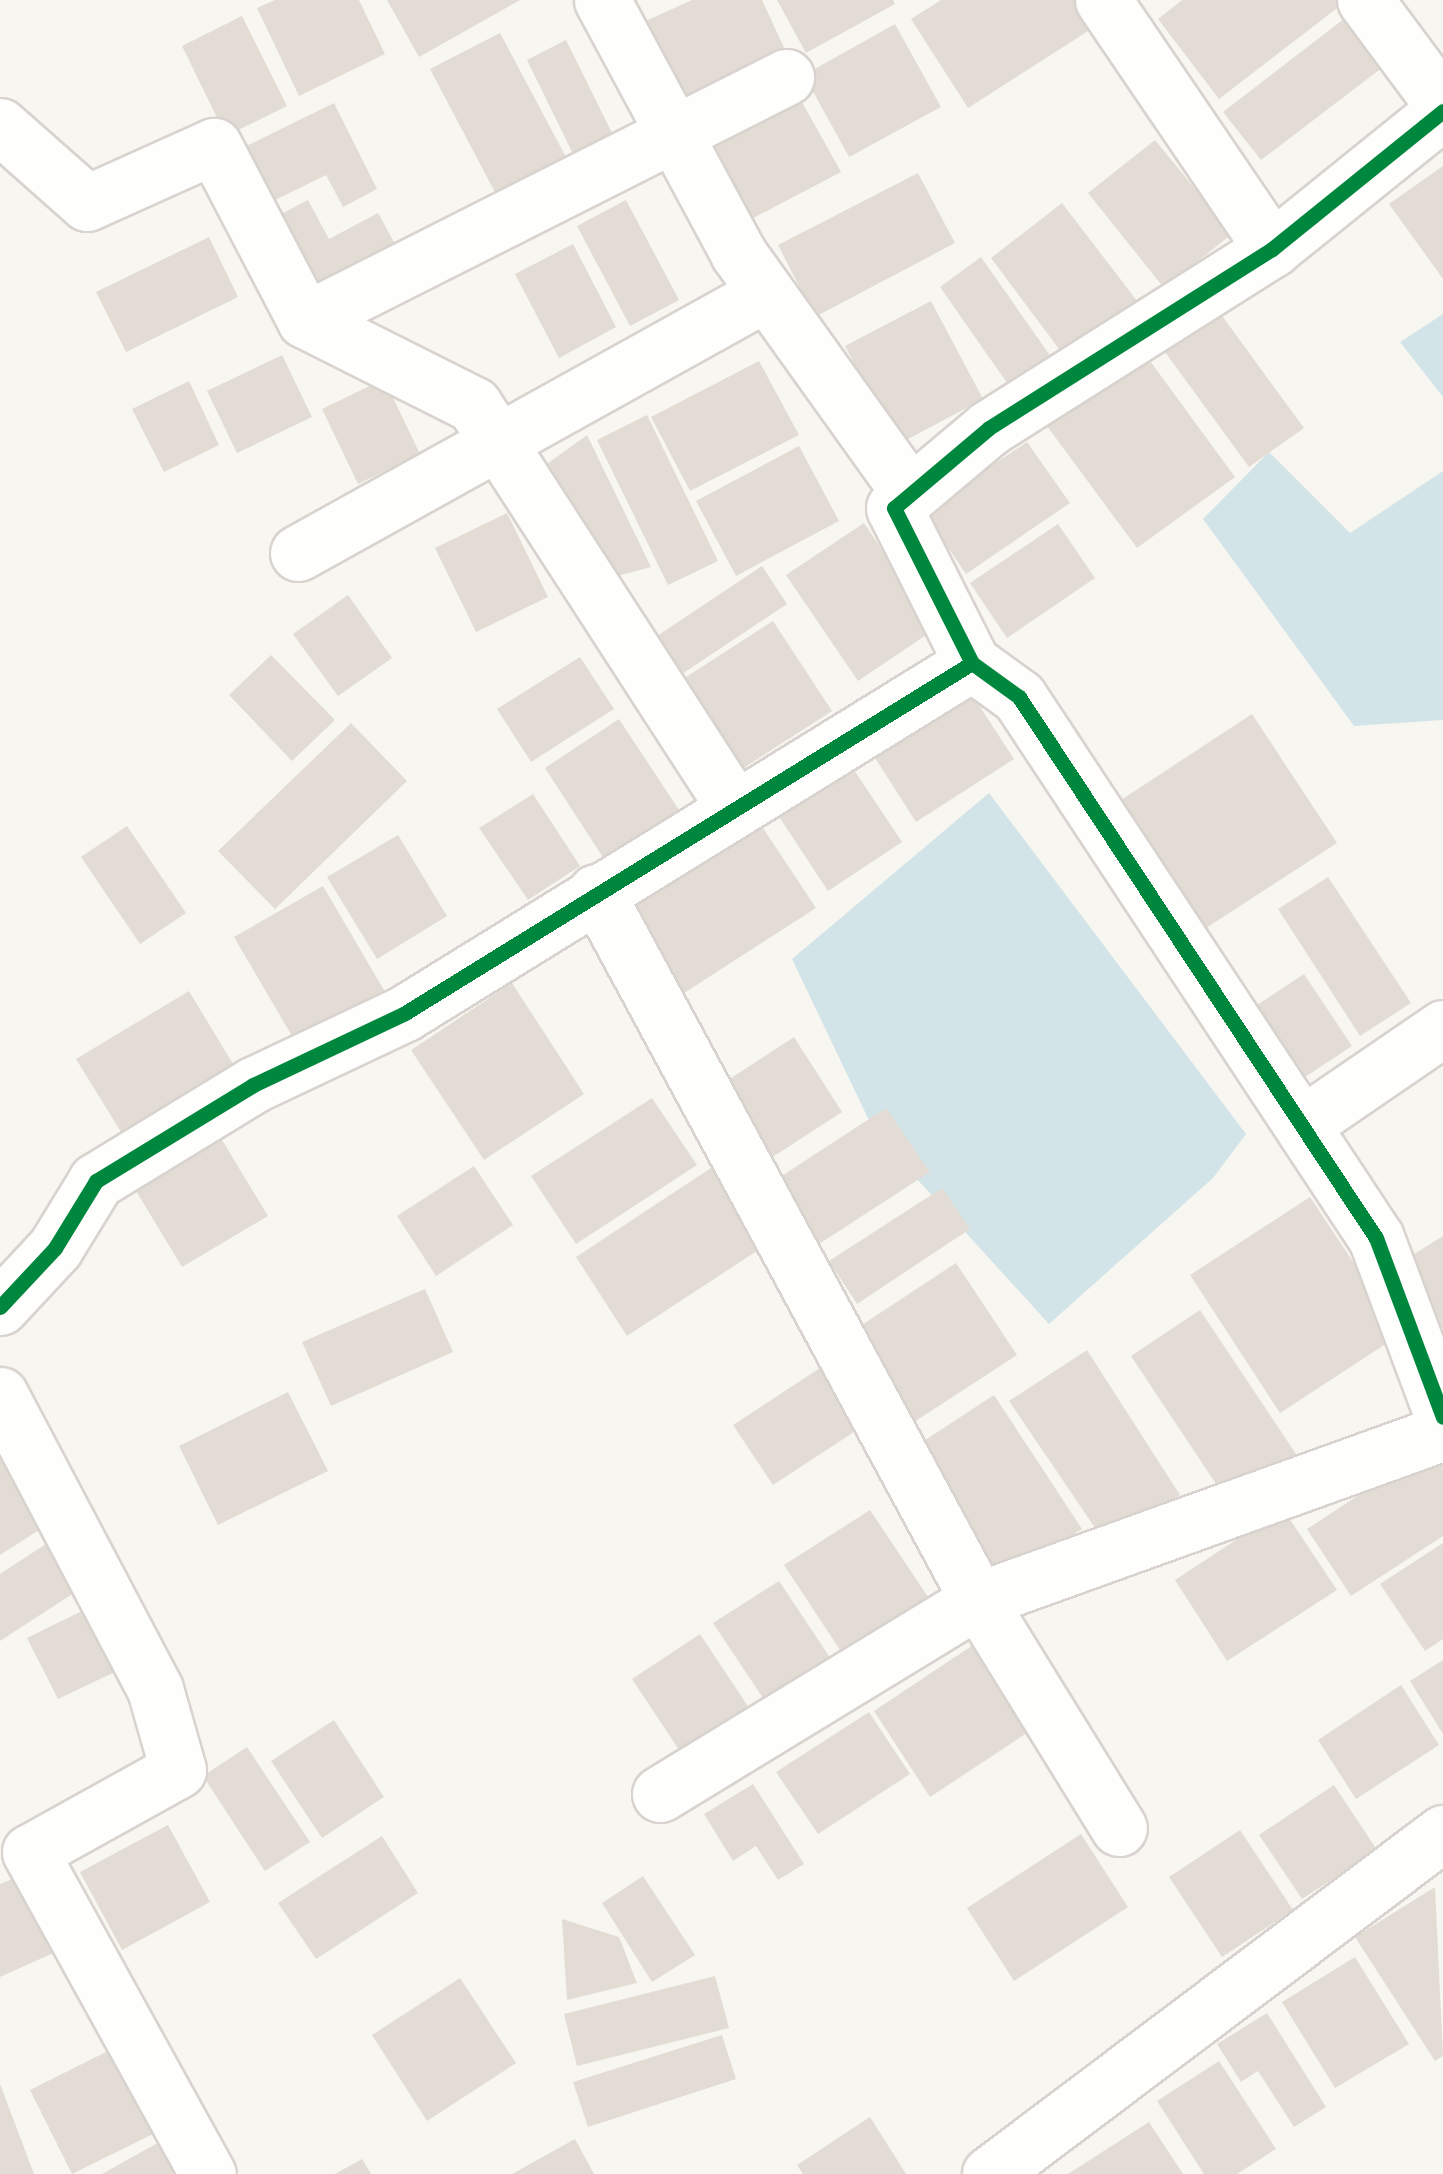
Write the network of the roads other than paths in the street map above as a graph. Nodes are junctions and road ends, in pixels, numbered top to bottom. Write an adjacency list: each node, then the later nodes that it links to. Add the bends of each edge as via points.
1 (602, 0): 7 (street)
2 (1103, 0): 8 (street)
3 (1365, 0): 5 (street)
4 (786, 77): 7 (street)
5 (1443, 108): 8 (street)
6 (0, 126): 10 (street, via 87,202 214,146)
7 (674, 132): 9 (street); 10 (street)
8 (1272, 249): 12 (street, via 989,428)
9 (766, 294): 11 (street); 12 (street)
10 (305, 320): 11 (street, via 474,405)
11 (499, 443): 13 (street); 15 (street)
12 (909, 492): 14 (street, via 894,508)
13 (298, 553)
14 (972, 663): 15 (street); 18 (street, via 1018,697)
15 (734, 806): 16 (street)
16 (596, 892): 19 (street, via 405,1013 253,1085 96,1181 55,1248); 23 (street)
17 (1443, 1028): 18 (street)
18 (1303, 1124): 21 (street, via 1376,1238)
19 (0, 1307)
20 (0, 1395): 27 (street, via 155,1690 178,1770 30,1852)
21 (1443, 1417)
22 (1443, 1433): 23 (street)
23 (978, 1600): 24 (street); 25 (street)
24 (660, 1794)
25 (1118, 1828)
26 (1443, 1833): 28 (street)
27 (208, 2174)
28 (990, 2174)

